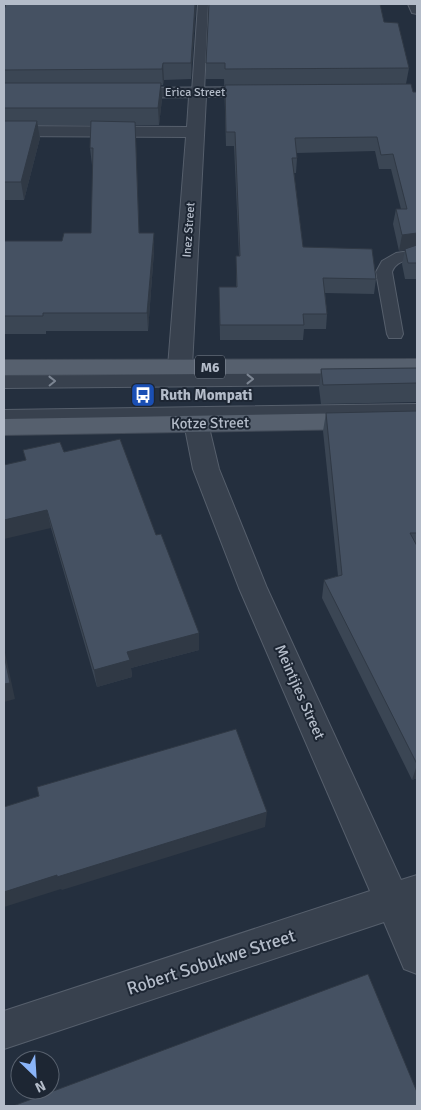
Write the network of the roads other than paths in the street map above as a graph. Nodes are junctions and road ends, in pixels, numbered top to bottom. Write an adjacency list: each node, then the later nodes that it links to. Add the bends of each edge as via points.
1 (203, 4): 4 (lane)
2 (415, 4): 3 (street)
3 (417, 10)
4 (198, 92): 5 (street, Erica Street); 6 (street, Erica Street); 8 (street, Inez Street)
5 (278, 92)
6 (111, 93)
7 (4, 132): 8 (street)
8 (195, 132): 12 (street, Inez Street)
9 (417, 254): 10 (lane, via 401,256 387,264 384,272)
10 (395, 334)
11 (417, 366): 12 (main road, M6)
12 (180, 367): 13 (main road, M6)
13 (4, 368)
14 (417, 379): 15 (lane, one-way to 14)
15 (4, 382)
16 (417, 410): 17 (lane, Kotze Street)
17 (4, 416)
18 (417, 420): 19 (main road, Kotze Street)
19 (196, 423): 20 (main road, Kotze Street); 21 (street, Meintjies Street, via 206,469 253,588)
20 (4, 427)
21 (405, 897): 22 (street, Meintjies Street); 23 (street, Robert Sobukwe Street)
22 (417, 956)
23 (4, 1030)

